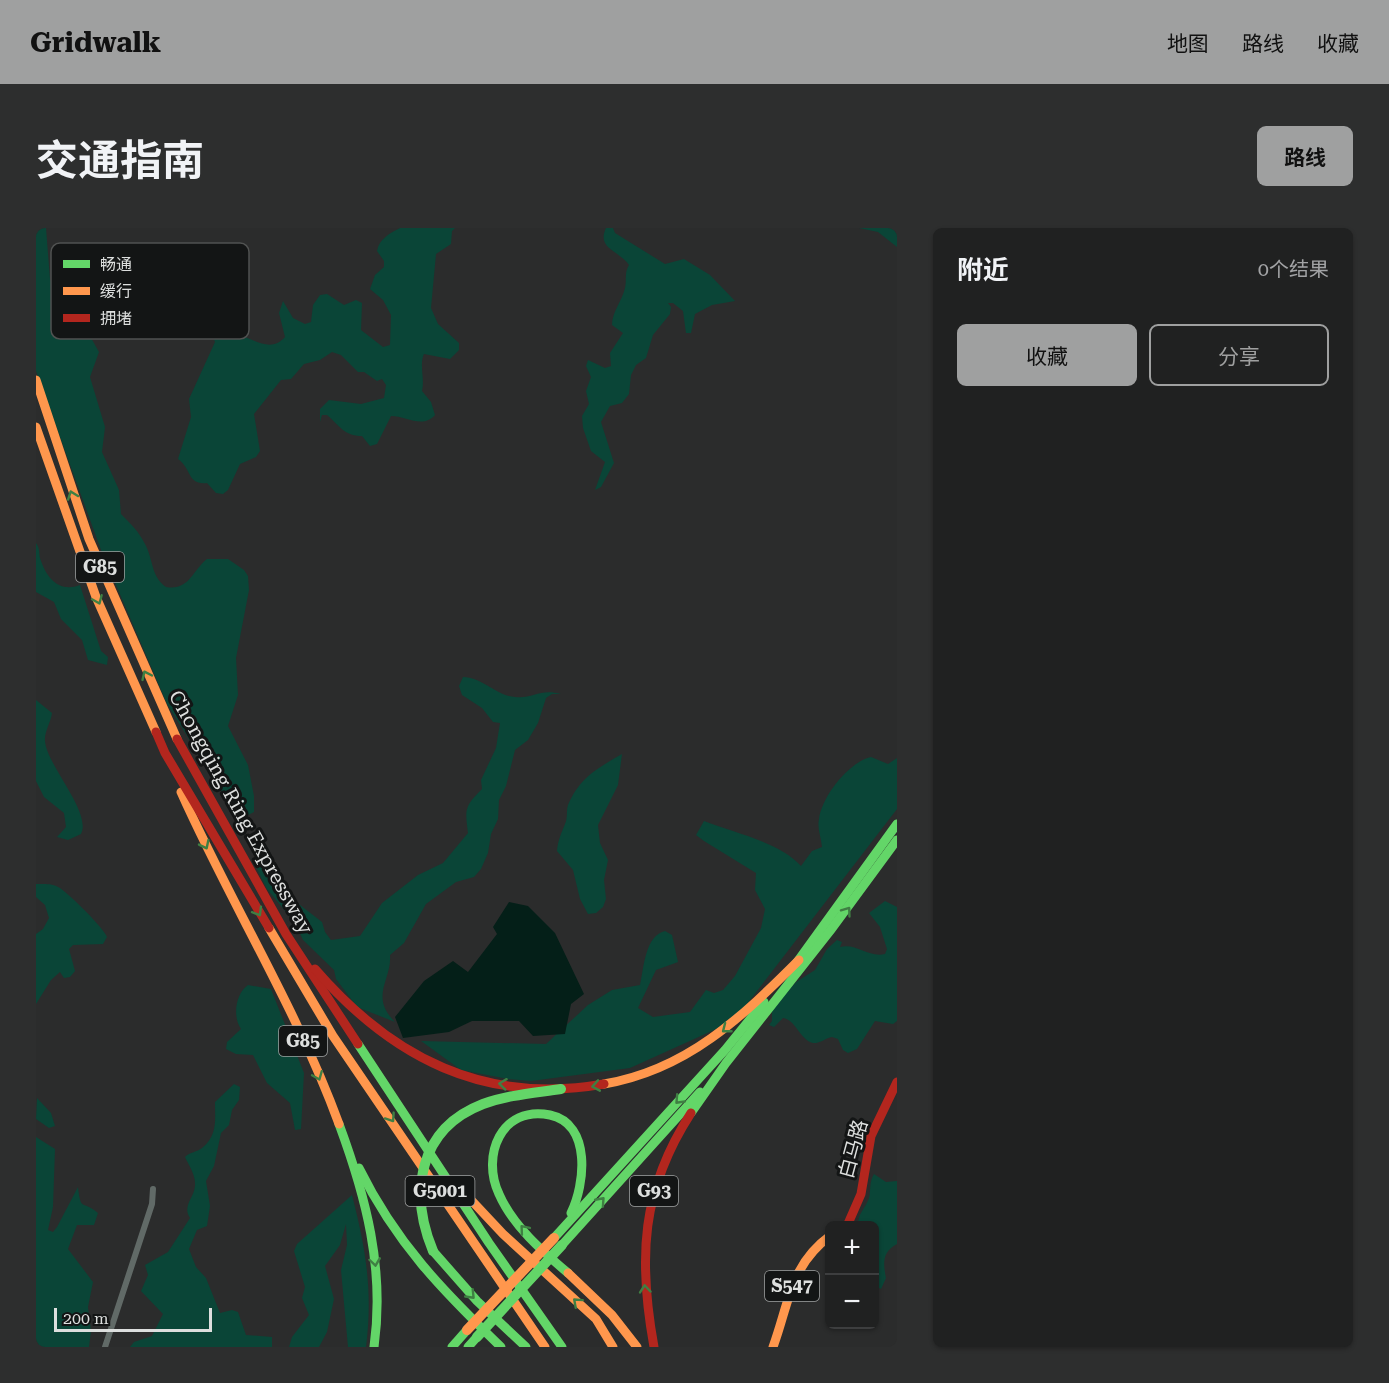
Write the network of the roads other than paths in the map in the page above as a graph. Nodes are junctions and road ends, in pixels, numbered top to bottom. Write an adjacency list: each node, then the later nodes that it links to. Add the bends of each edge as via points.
1 (36, 380): 6 (main road, Chongqing Ring Expressway / G85, one-way to 1, via 180,747 89,539)
2 (36, 427): 3 (main road, Chongqing Ring Expressway / G85, one-way to 3, via 96,597)
3 (165, 753): 11 (main road, G85, one-way to 11, via 217,870 278,986); 23 (main road, Chongqing Ring Expressway / G5001, one-way to 23, via 333,1036)
4 (897, 824): 7 (main road)
5 (897, 840): 8 (main road, G93, one-way to 5)
6 (286, 934): 10 (main road, one-way to 6, bridge, via 498,1084 444,1068 406,1050 348,1006); 12 (main road, Chongqing Ring Expressway / G85)
7 (799, 960): 10 (main road, one-way to 10, via 735,1022 697,1050 671,1064 610,1084); 16 (main road, one-way to 16)
8 (732, 1056): 16 (main road, one-way to 8); 27 (main road, G93, one-way to 8, via 643,1268 649,1209 669,1150)
9 (897, 1082): 14 (main road, 白马路, via 871,1135 860,1196)
10 (561, 1089): 22 (main road, one-way to 22, bridge, via 481,1105 449,1124 425,1156 417,1193 419,1219 433,1251 477,1301)
11 (346, 1144): 19 (main road, G85, one-way to 19, via 364,1202 376,1262 379,1300); 21 (main road, via 387,1220 441,1289)
12 (441, 1169): 24 (main road, Chongqing Ring Expressway / G5001); 25 (main road, G85, one-way to 12, via 596,1319 503,1234)
13 (153, 1189): 18 (street, via 152,1204)
14 (850, 1221)
15 (825, 1239): 28 (main road, S547, via 814,1245 800,1265)
16 (558, 1241): 17 (main road, bridge); 20 (main road, bridge); 26 (main road, one-way to 16, via 594,1298 521,1227 496,1186 491,1168 494,1143 513,1122 539,1114 566,1124 583,1150 585,1170 576,1206)
17 (470, 1344)
18 (105, 1347)
19 (374, 1347)
20 (452, 1347)
21 (501, 1347)
22 (526, 1347)
23 (545, 1347)
24 (562, 1347)
25 (613, 1347)
26 (637, 1347)
27 (654, 1347)
28 (773, 1347)

